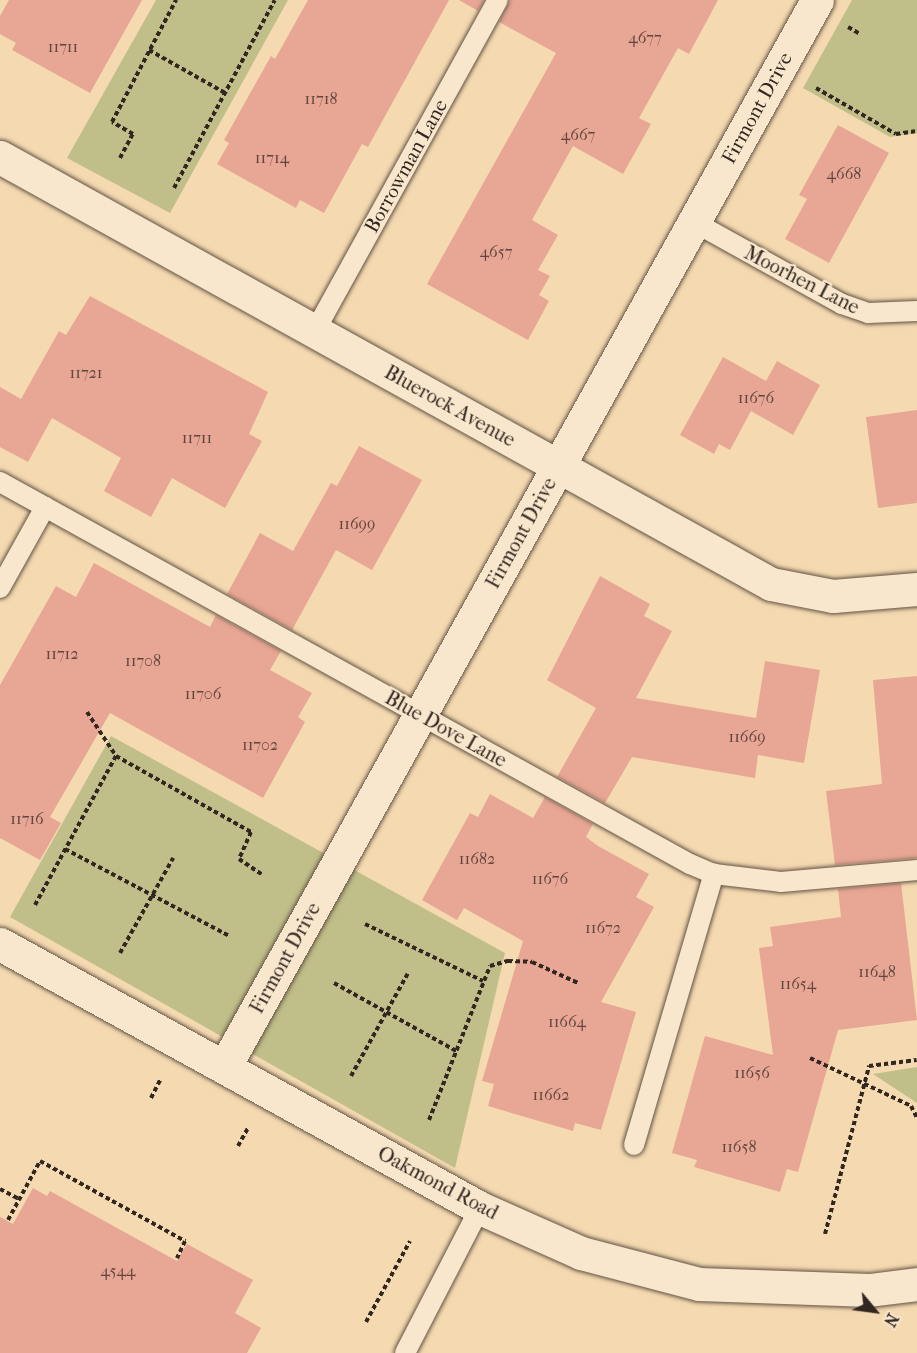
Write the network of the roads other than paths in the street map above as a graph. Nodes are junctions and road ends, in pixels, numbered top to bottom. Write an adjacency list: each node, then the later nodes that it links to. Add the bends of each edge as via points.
1 (498, 0): 6 (lane, Borrowman Lane)
2 (817, 0): 4 (street, Firmont Drive)
3 (0, 157): 6 (street, Bluerock Avenue)
4 (694, 222): 5 (lane, Moorhen Lane, via 842,304 868,313); 7 (street, Firmont Drive)
5 (917, 310)
6 (315, 331): 7 (street, Bluerock Avenue)
7 (558, 466): 11 (street, Bluerock Avenue, via 771,584 833,596); 12 (street, Firmont Drive)
8 (0, 482): 9 (lane, Blue Dove Lane)
9 (45, 507): 10 (lane); 12 (lane, Blue Dove Lane)
10 (0, 588)
11 (917, 589)
12 (420, 715): 14 (lane, Blue Dove Lane, via 667,853); 16 (street, Firmont Drive)
13 (917, 870): 14 (lane, Blue Dove Lane, via 812,882 749,880)
14 (714, 874): 17 (lane)
15 (0, 944): 16 (street, Oakmond Road)
16 (225, 1066): 18 (street, Oakmond Road)
17 (634, 1145)
18 (480, 1208): 19 (street, Oakmond Road, via 581,1253 699,1284 869,1290); 20 (lane)
19 (917, 1284)
20 (405, 1353)

